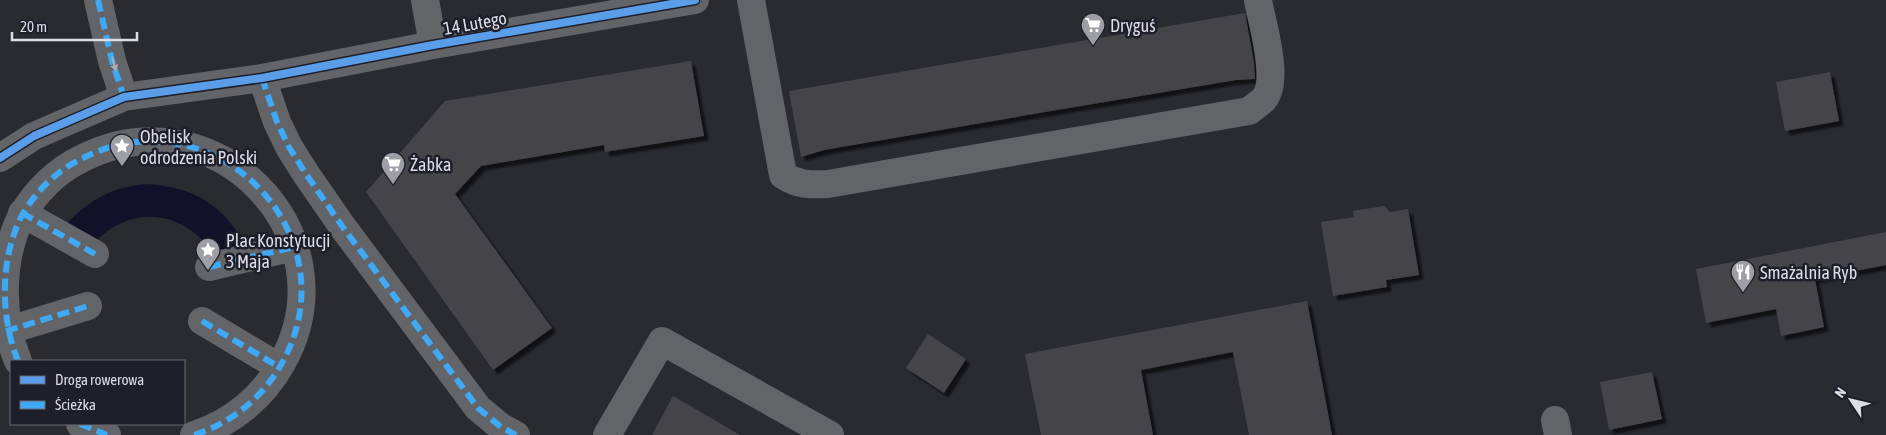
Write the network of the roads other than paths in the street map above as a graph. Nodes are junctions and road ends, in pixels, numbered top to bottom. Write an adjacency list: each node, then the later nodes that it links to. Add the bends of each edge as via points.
1 (98, 0): 8 (street, one-way to 8)
2 (425, 0): 6 (street)
3 (695, 0): 6 (street, 14 Lutego)
4 (751, 0): 5 (street, via 783,174 804,185 838,182 1249,111 1264,99 1270,86 1269,59)
5 (1258, 0)
6 (433, 45): 7 (street, 14 Lutego)
7 (262, 78): 8 (street); 22 (street, via 289,147 339,222 478,408)
8 (124, 97): 9 (street, via 34,136)
9 (0, 158)
10 (22, 214): 11 (street, via 52,178 89,154 132,142 176,143 215,155 250,178 277,210); 12 (street); 16 (street, via 10,238 2,271 1,305)
11 (294, 247): 13 (street); 18 (street, via 300,274 300,302 292,343)
12 (95, 254)
13 (209, 267)
14 (88, 306): 16 (street)
15 (202, 321): 18 (street)
16 (6, 332): 17 (street)
17 (18, 360)
18 (279, 367): 21 (street, via 264,390 244,408 221,424)
19 (82, 425): 20 (street)
20 (107, 435)
21 (194, 435)
22 (516, 435)
23 (607, 435): 24 (street, via 662,341)
24 (830, 435)

